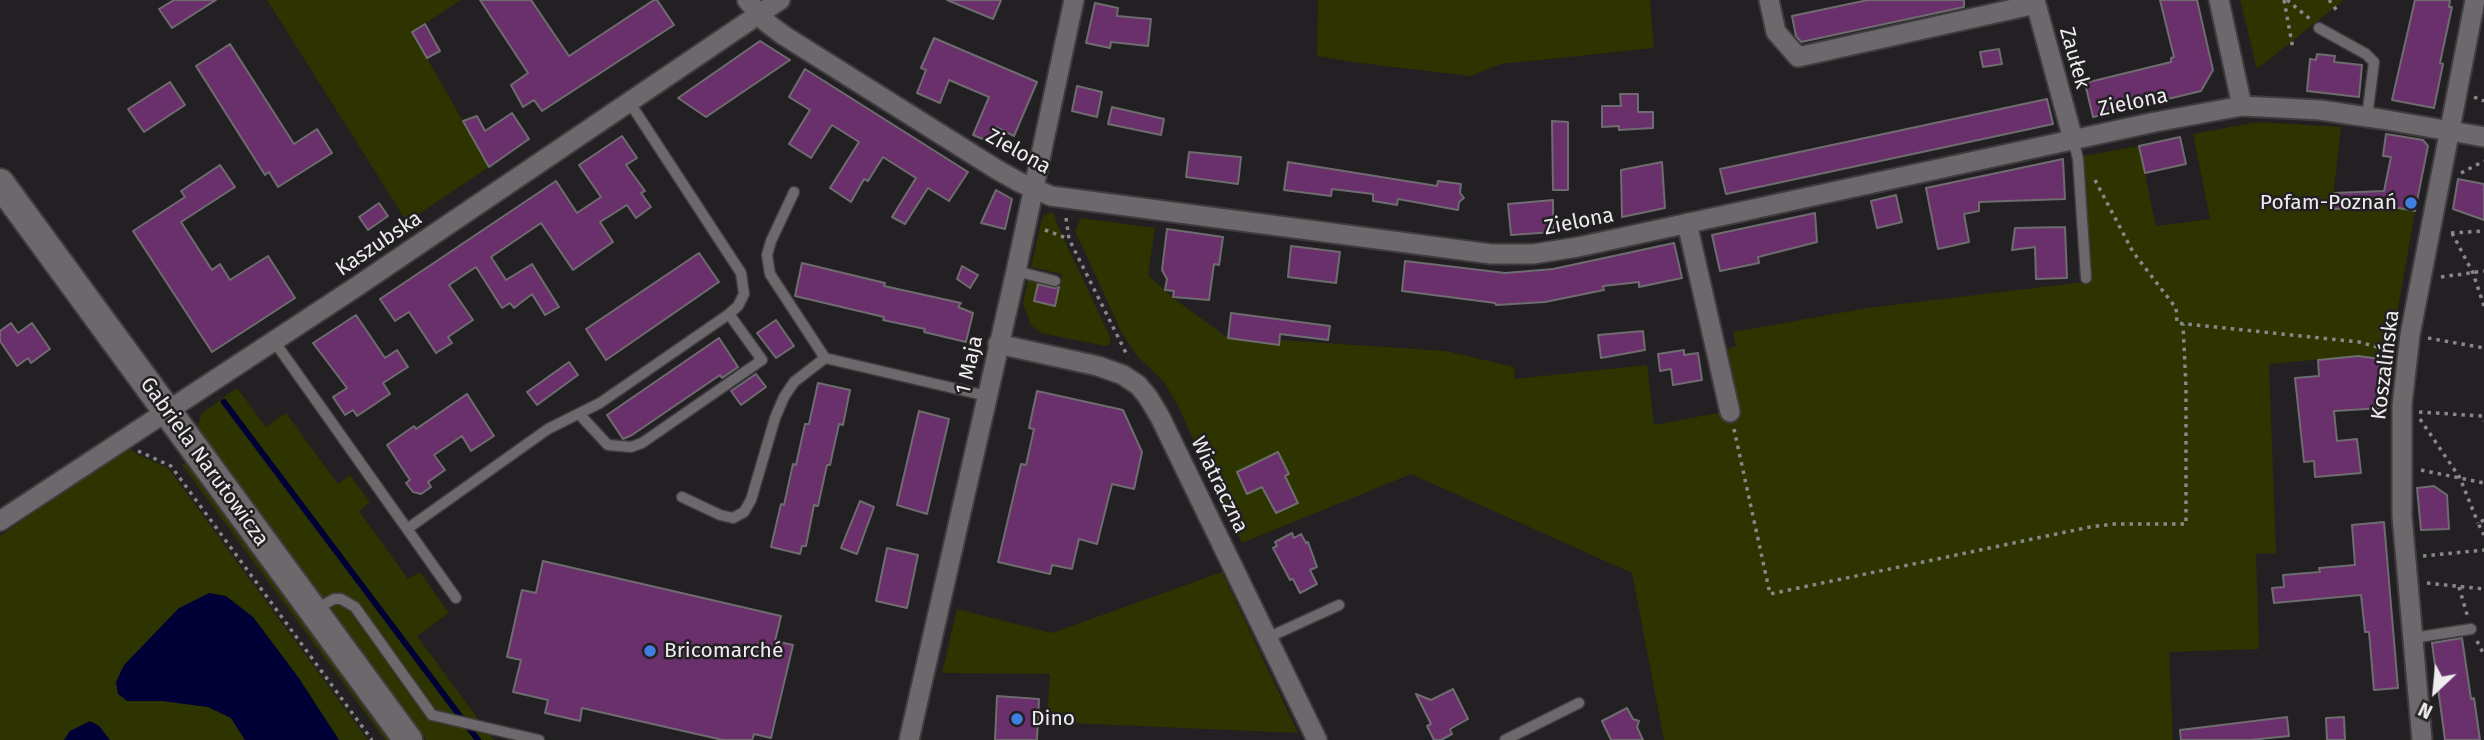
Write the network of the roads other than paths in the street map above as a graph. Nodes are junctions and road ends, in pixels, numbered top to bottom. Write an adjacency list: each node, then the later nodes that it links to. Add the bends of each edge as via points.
1 (780, 0): 6 (street, Kaszubska)
2 (1074, 0): 15 (street, 1 Maja)
3 (1769, 0): 13 (street, Zaułek, via 1776,32 1798,57 2036,5)
4 (2219, 0): 9 (street)
5 (2475, 0): 11 (street, Koszalińska)
6 (753, 7): 8 (street, Kaszubska); 15 (street, Zielona, via 794,42)
7 (2319, 28): 10 (lane, via 2374,62)
8 (630, 103): 21 (lane, via 741,273 744,294); 22 (street, Kaszubska)
9 (2242, 106): 10 (street, Zielona); 13 (street, Zielona)
10 (2367, 117): 11 (street, Zielona)
11 (2449, 131): 12 (street, Zielona); 36 (street, Koszalińska, via 2410,335 2402,405 2402,516)
12 (2484, 137)
13 (2073, 139): 17 (street, Zielona); 19 (lane)
14 (0, 183): 26 (main road, Gabriela Narutowicza)
15 (1032, 189): 17 (street, Zielona, via 1067,200 1491,254 1554,252); 18 (street, 1 Maja)
16 (794, 192): 24 (lane, via 771,240 767,255 770,274)
17 (1688, 223): 27 (street)
18 (1016, 271): 20 (lane); 23 (street, 1 Maja)
19 (2087, 278)
20 (1055, 281)
21 (729, 314): 28 (lane); 28 (lane, via 762,360 642,443 620,448 608,445)
22 (275, 341): 26 (street, Kaszubska); 31 (lane)
23 (998, 344): 25 (street, 1 Maja); 37 (street, Wiatraczna, via 1098,366 1138,385 1160,417)
24 (825, 358): 25 (lane); 29 (lane, via 794,382 784,397 744,512 733,518 720,515)
25 (987, 396): 41 (street, 1 Maja)
26 (168, 412): 30 (street, Kaszubska); 34 (main road, Gabriela Narutowicza)
27 (1730, 412)
28 (579, 414): 31 (lane, via 548,429)
29 (682, 497)
30 (0, 521)
31 (407, 529): 32 (lane)
32 (456, 598)
33 (1339, 605): 37 (lane)
34 (313, 610): 39 (main road, Gabriela Narutowicza); 40 (lane, via 334,599 355,607 432,715)
35 (2471, 629): 36 (lane)
36 (2413, 638): 44 (street, Koszalińska)
37 (1266, 639): 42 (street, Wiatraczna)
38 (1579, 703): 43 (lane)
39 (408, 740)
40 (539, 740)
41 (909, 740)
42 (1317, 740)
43 (1505, 740)
44 (2422, 740)

